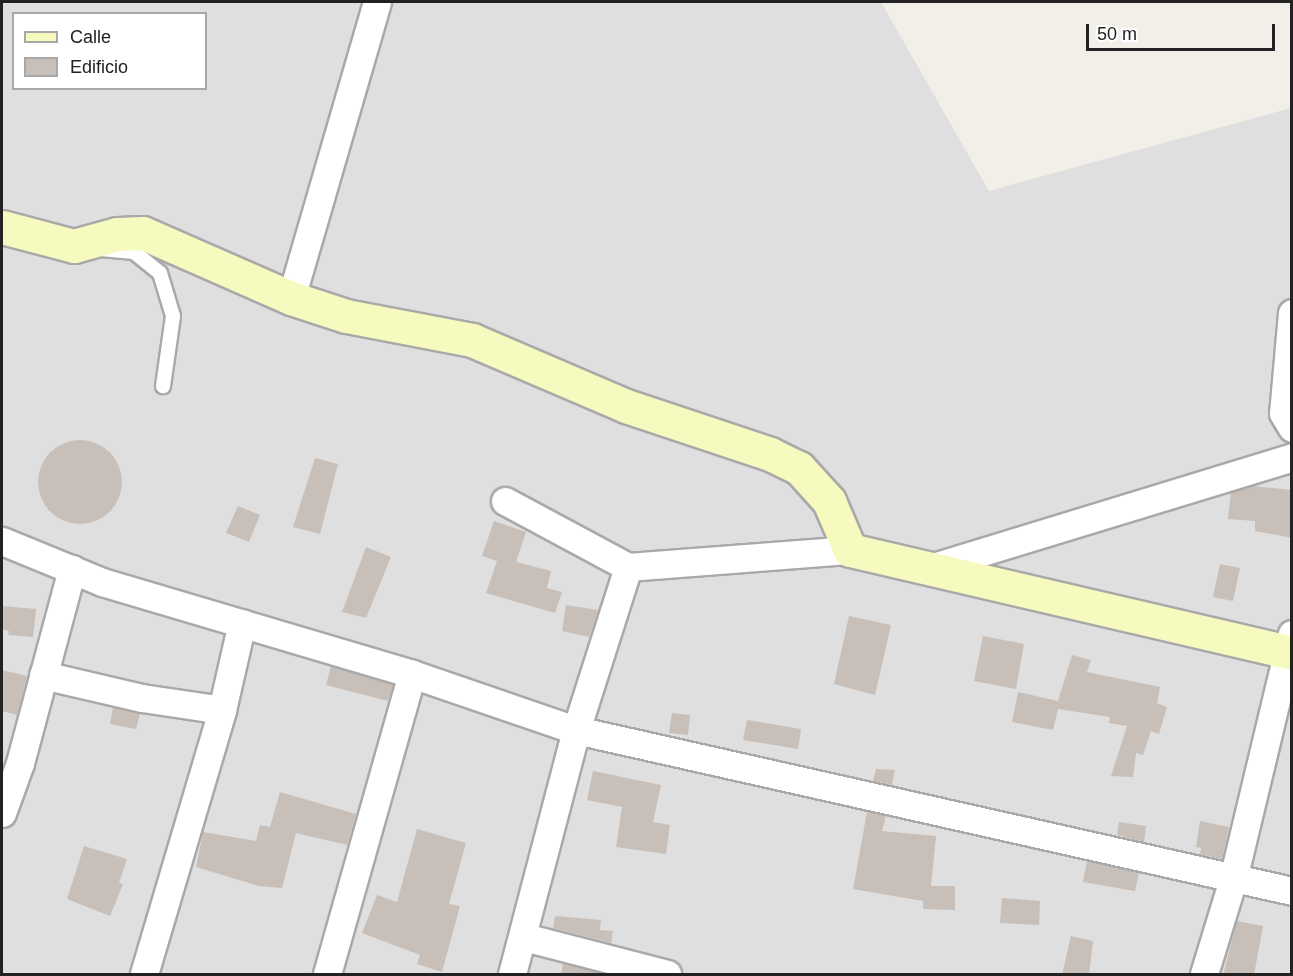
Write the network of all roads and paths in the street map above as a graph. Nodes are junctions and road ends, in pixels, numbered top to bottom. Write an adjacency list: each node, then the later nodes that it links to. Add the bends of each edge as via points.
1 (376, 2): 4 (street)
2 (2, 227): 3 (street)
3 (74, 246): 4 (street, via 117,234 143,233); 6 (lane, via 134,252 160,273 173,316)
4 (291, 298): 11 (street, via 346,316 472,340 626,406 770,454 799,468 829,501)
5 (1292, 313): 7 (street, via 1283,413)
6 (163, 386)
7 (1292, 428)
8 (1292, 457): 13 (street)
9 (505, 501): 12 (street)
10 (2, 542): 14 (street)
11 (850, 550): 12 (street); 13 (street)
12 (628, 567): 20 (street)
13 (930, 568): 16 (street)
14 (72, 570): 15 (street, via 178,607); 18 (street)
15 (242, 623): 17 (street); 19 (street)
16 (1290, 646): 22 (street)
17 (412, 674): 20 (street); 26 (street)
18 (42, 675): 19 (street, via 142,698); 21 (street, via 20,763)
19 (222, 710): 25 (street)
20 (576, 730): 22 (street); 24 (street)
21 (2, 813)
22 (1233, 879): 23 (street); 29 (street)
23 (1292, 891)
24 (524, 937): 27 (street); 28 (street)
25 (144, 975)
26 (327, 975)
27 (512, 975)
28 (667, 975)
29 (1204, 975)

